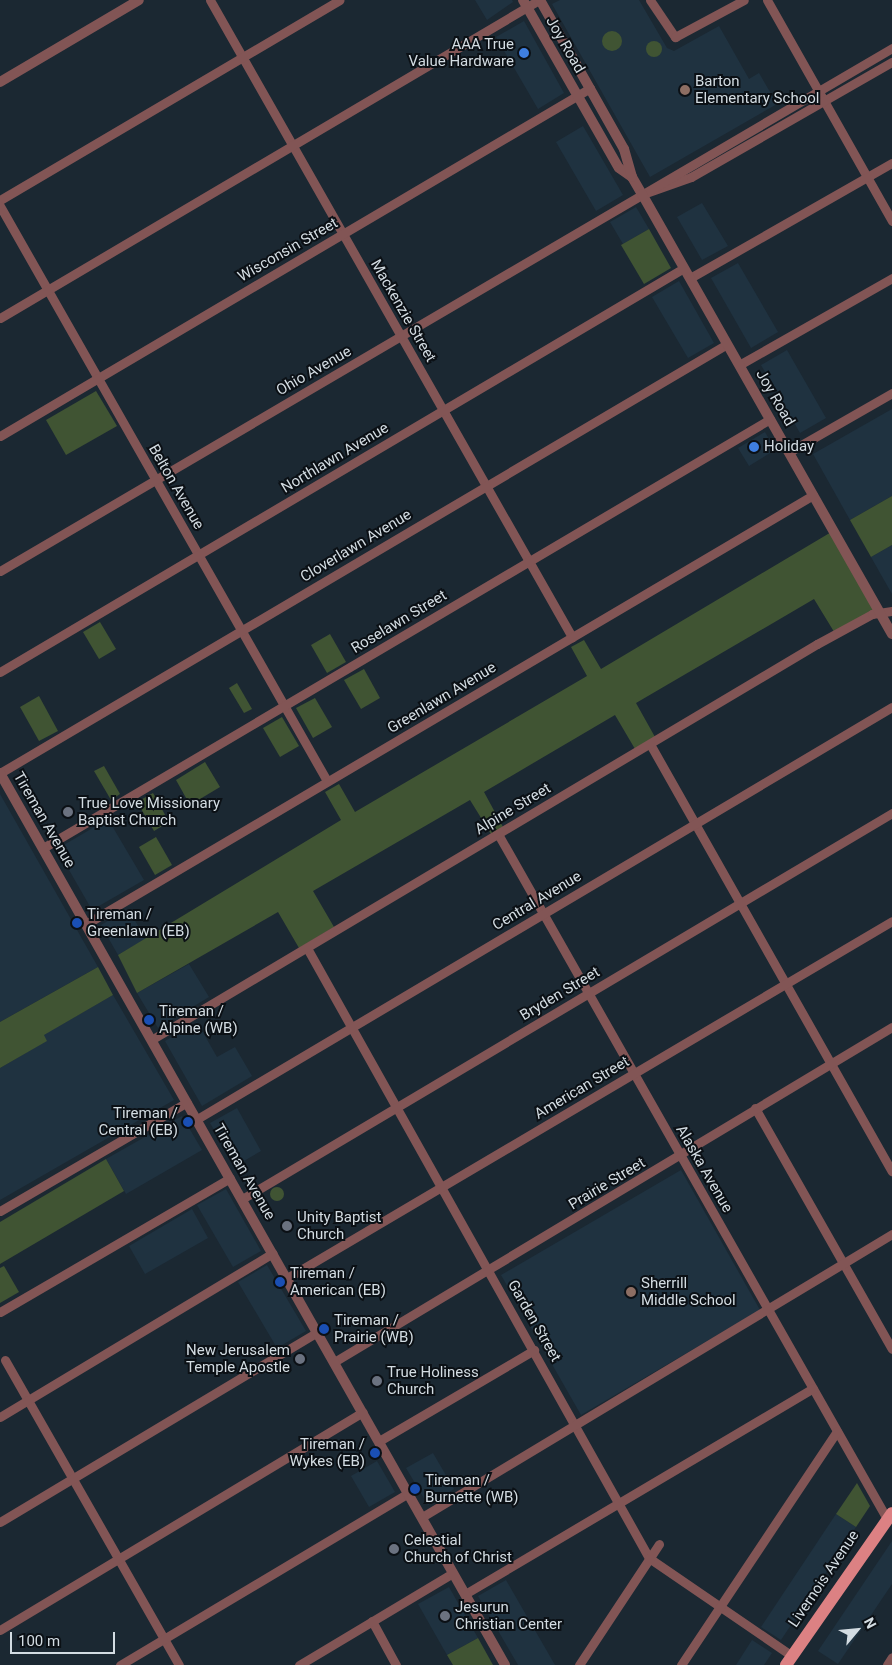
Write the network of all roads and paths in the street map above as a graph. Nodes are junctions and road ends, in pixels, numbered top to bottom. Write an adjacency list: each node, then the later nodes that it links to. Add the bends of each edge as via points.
1 (139, 0): 12 (street)
2 (210, 0): 10 (street, Mackenzie Street)
3 (339, 0): 10 (street)
4 (540, 0): 8 (street); 13 (street, Joy Road)
5 (650, 0): 6 (street, via 675,37)
6 (744, 0)
7 (767, 0): 14 (street)
8 (525, 4): 15 (street, Joy Road); 18 (street)
9 (892, 48): 14 (street, Ohio Avenue)
10 (242, 57): 18 (street, Mackenzie Street); 24 (street)
11 (892, 62): 16 (street, Ohio Avenue)
12 (0, 82)
13 (590, 88): 15 (street, Wisconsin Street); 22 (street, Joy Road, via 624,149)
14 (818, 90): 16 (street); 17 (street, Ohio Avenue)
15 (577, 96): 22 (street, Joy Road, via 619,168); 27 (street, Wisconsin Street)
16 (824, 101): 19 (street, Ohio Avenue); 21 (street)
17 (730, 141): 19 (street); 23 (street, Ohio Avenue)
18 (293, 146): 27 (street, Mackenzie Street); 31 (street)
19 (736, 152): 23 (street, Ohio Avenue, via 669,188)
20 (892, 163): 21 (street)
21 (868, 177): 26 (street); 29 (street)
22 (632, 178): 23 (street, Joy Road)
23 (642, 194): 28 (street, Joy Road); 33 (street, Ohio Avenue)
24 (0, 200)
25 (0, 206): 31 (street, Belton Avenue)
26 (892, 221)
27 (343, 234): 33 (street, Mackenzie Street); 36 (street, Wisconsin Street)
28 (684, 268): 29 (street, Joy Road); 38 (street, Northlawn Avenue)
29 (690, 278): 34 (street, Joy Road)
30 (892, 278): 35 (street)
31 (48, 290): 32 (street); 36 (street, Belton Avenue)
32 (0, 318)
33 (401, 336): 38 (street, Mackenzie Street); 42 (street, Ohio Avenue)
34 (727, 344): 35 (street, Joy Road); 43 (street, Cloverlawn Avenue)
35 (739, 365): 39 (street, Joy Road)
36 (98, 378): 40 (street, Wisconsin Street); 42 (street, Belton Avenue)
37 (892, 393): 41 (street)
38 (444, 410): 43 (street, Mackenzie Street); 45 (street, Northlawn Avenue)
39 (770, 419): 41 (street, Joy Road); 46 (street, Roselawn Street)
40 (0, 436)
41 (789, 452): 44 (street, Joy Road)
42 (156, 480): 45 (street, Belton Avenue); 47 (street, Ohio Avenue)
43 (487, 486): 46 (street, Mackenzie Street); 50 (street, Cloverlawn Avenue)
44 (812, 495): 49 (street, Joy Road); 52 (street, Greenlawn Avenue)
45 (198, 554): 50 (street, Belton Avenue); 53 (street, Northlawn Avenue)
46 (530, 561): 52 (street, Mackenzie Street); 54 (street, Roselawn Street)
47 (0, 571)
48 (892, 611): 49 (street, Alpine Street)
49 (880, 614): 51 (street, Joy Road); 56 (street, Alpine Street, via 818,644)
50 (242, 630): 54 (street, Belton Avenue); 57 (street, Cloverlawn Avenue)
51 (892, 634)
52 (572, 637): 58 (street, Greenlawn Avenue)
53 (0, 672)
54 (284, 706): 58 (street, Belton Avenue); 62 (street, Roselawn Street)
55 (892, 707): 60 (street, Central Avenue)
56 (650, 744): 60 (street); 61 (street, Alpine Street)
57 (0, 773): 62 (street, Tireman Avenue)
58 (327, 781): 66 (street, Greenlawn Avenue)
59 (892, 813): 63 (street, Bryden Street)
60 (695, 824): 63 (street); 64 (street, Central Avenue)
61 (498, 834): 64 (street, Alaska Avenue); 67 (street, Alpine Street)
62 (43, 848): 66 (street, Tireman Avenue)
63 (740, 903): 68 (street); 69 (street, Bryden Street)
64 (543, 914): 69 (street, Alaska Avenue); 71 (street, Central Avenue)
65 (892, 921): 68 (street, American Street)
66 (86, 924): 72 (street, Tireman Avenue)
67 (307, 948): 71 (street, Garden Street); 72 (street, Alpine Street)
68 (786, 983): 73 (street); 74 (street, American Street)
69 (588, 993): 74 (street, Alaska Avenue); 76 (street, Bryden Street)
70 (892, 1027): 73 (street, Prairie Street)
71 (352, 1028): 76 (street, Garden Street); 78 (street, Central Avenue)
72 (151, 1040): 75 (street, Tireman Avenue)
73 (831, 1063): 77 (street, Prairie Street); 80 (street)
74 (634, 1073): 79 (street, Alaska Avenue); 82 (street, American Street)
75 (187, 1102): 78 (street, Tireman Avenue); 84 (street)
76 (397, 1107): 82 (street, Garden Street); 83 (street, Bryden Street)
77 (755, 1108): 79 (street, Prairie Street); 87 (street)
78 (196, 1119): 81 (street, Tireman Avenue)
79 (680, 1155): 88 (street, Prairie Street); 90 (street, Alaska Avenue)
80 (892, 1171)
81 (230, 1178): 83 (street, Tireman Avenue); 91 (street)
82 (442, 1187): 88 (street, Garden Street); 89 (street, American Street)
83 (242, 1199): 86 (street, Tireman Avenue)
84 (0, 1211)
85 (892, 1234): 87 (street)
86 (273, 1253): 89 (street, Tireman Avenue); 98 (street)
87 (843, 1263): 90 (street); 93 (street)
88 (489, 1270): 94 (street, Garden Street); 96 (street, Prairie Street)
89 (287, 1278): 92 (street, Tireman Avenue)
90 (768, 1310): 97 (street, Alaska Avenue); 101 (street)
91 (0, 1312)
92 (317, 1332): 96 (street, Tireman Avenue); 104 (street)
93 (892, 1349)
94 (534, 1350): 101 (street, Garden Street); 103 (street)
95 (5, 1360): 98 (street)
96 (334, 1362): 99 (street, Tireman Avenue)
97 (812, 1388): 102 (street, Alaska Avenue); 106 (street)
98 (29, 1400): 100 (street); 104 (street)
99 (363, 1412): 103 (street, Tireman Avenue); 112 (street)
100 (0, 1417)
101 (578, 1426): 106 (street, Garden Street); 108 (street)
102 (837, 1431): 107 (street, Alaska Avenue); 115 (street)
103 (379, 1442): 105 (street, Tireman Avenue)
104 (73, 1478): 109 (street); 112 (street)
105 (408, 1492): 108 (street, Tireman Avenue); 118 (street)
106 (619, 1503): 111 (street, Garden Street); 114 (street)
107 (889, 1515): 120 (main road, Livernois Avenue)
108 (422, 1518): 113 (street, Tireman Avenue)
109 (0, 1522)
110 (659, 1544): 111 (street)
111 (649, 1558): 115 (street, Garden Street); 126 (street)
112 (119, 1559): 117 (street); 118 (street)
113 (453, 1572): 114 (street, Tireman Avenue); 116 (street)
114 (465, 1594): 125 (street, Tireman Avenue)
115 (719, 1608): 120 (street, Garden Street); 127 (street)
116 (372, 1621): 123 (street); 124 (street)
117 (0, 1630)
118 (164, 1639): 121 (street); 122 (street)
119 (892, 1657): 128 (street)
120 (789, 1661)
121 (120, 1665)
122 (179, 1665)
123 (299, 1665)
124 (396, 1665)
125 (506, 1665)
126 (579, 1665)
127 (681, 1665)
128 (887, 1665)

